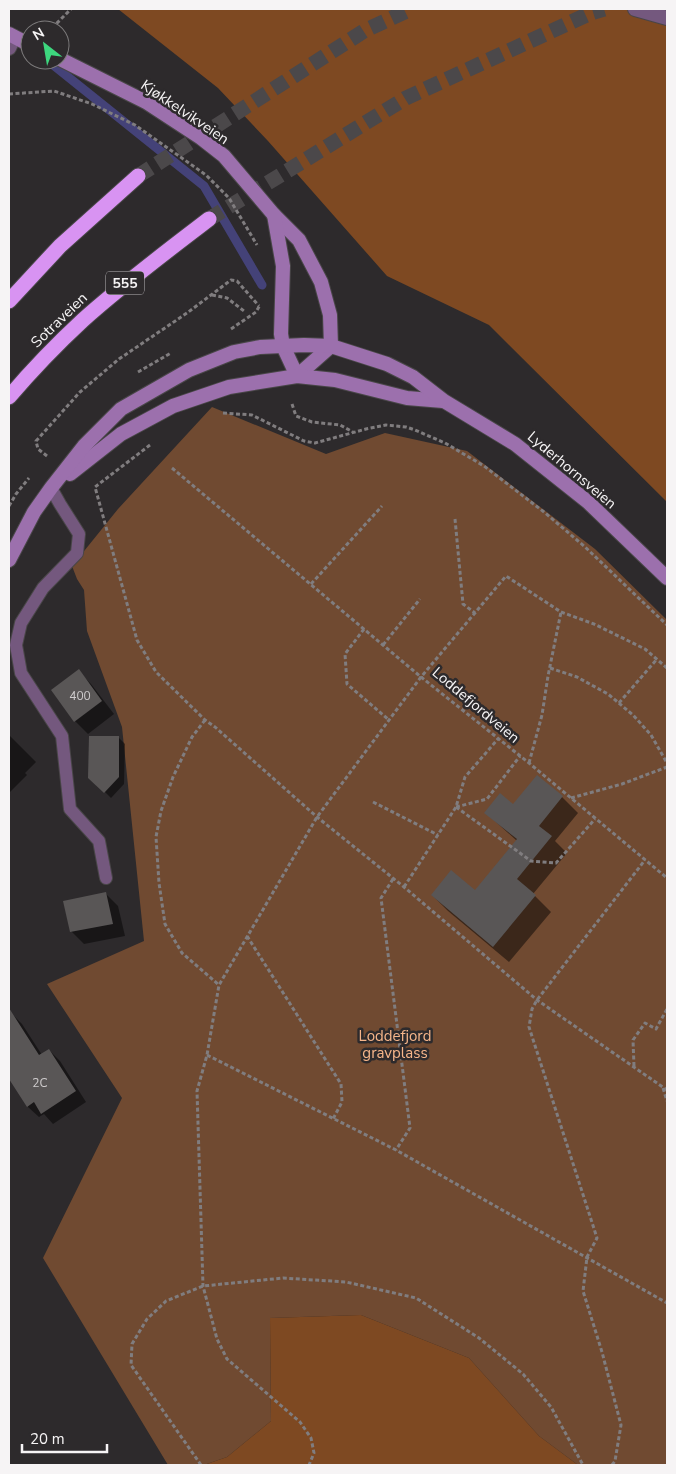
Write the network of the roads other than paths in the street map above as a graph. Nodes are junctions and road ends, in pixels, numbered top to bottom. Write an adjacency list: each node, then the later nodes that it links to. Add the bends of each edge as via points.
1 (635, 9): 2 (street)
2 (667, 18)
3 (70, 64): 5 (main road, Kjøkkelvikveien, via 146,102 201,138 224,156)
4 (138, 176): 7 (highway, via 60,246)
5 (274, 215): 8 (main road, via 283,266); 9 (main road, Kjøkkelvikveien, via 298,240 321,282 330,315)
6 (209, 219): 11 (highway, Sotraveien / 555, via 82,320)
7 (9, 301)
8 (282, 346): 9 (main road, Lyderhornsveien); 10 (main road); 13 (main road, Lyderhornsveien, via 234,352 189,370 121,409 84,446)
9 (331, 346): 10 (main road); 12 (main road, Lyderhornsveien, via 387,364)
10 (297, 376): 12 (main road, Lyderhornsveien, via 335,380 407,398); 13 (main road, Lyderhornsveien, via 229,387 173,406 120,434)
11 (9, 397)
12 (444, 401): 15 (main road, Lyderhornsveien, via 522,449 588,502)
13 (51, 488): 14 (main road, Lyderhornsveien, via 34,512); 16 (lane, via 79,534 77,553 43,588 21,622 16,645 21,673 62,736 70,809 99,841)
14 (9, 560)
15 (667, 578)
16 (106, 878)

